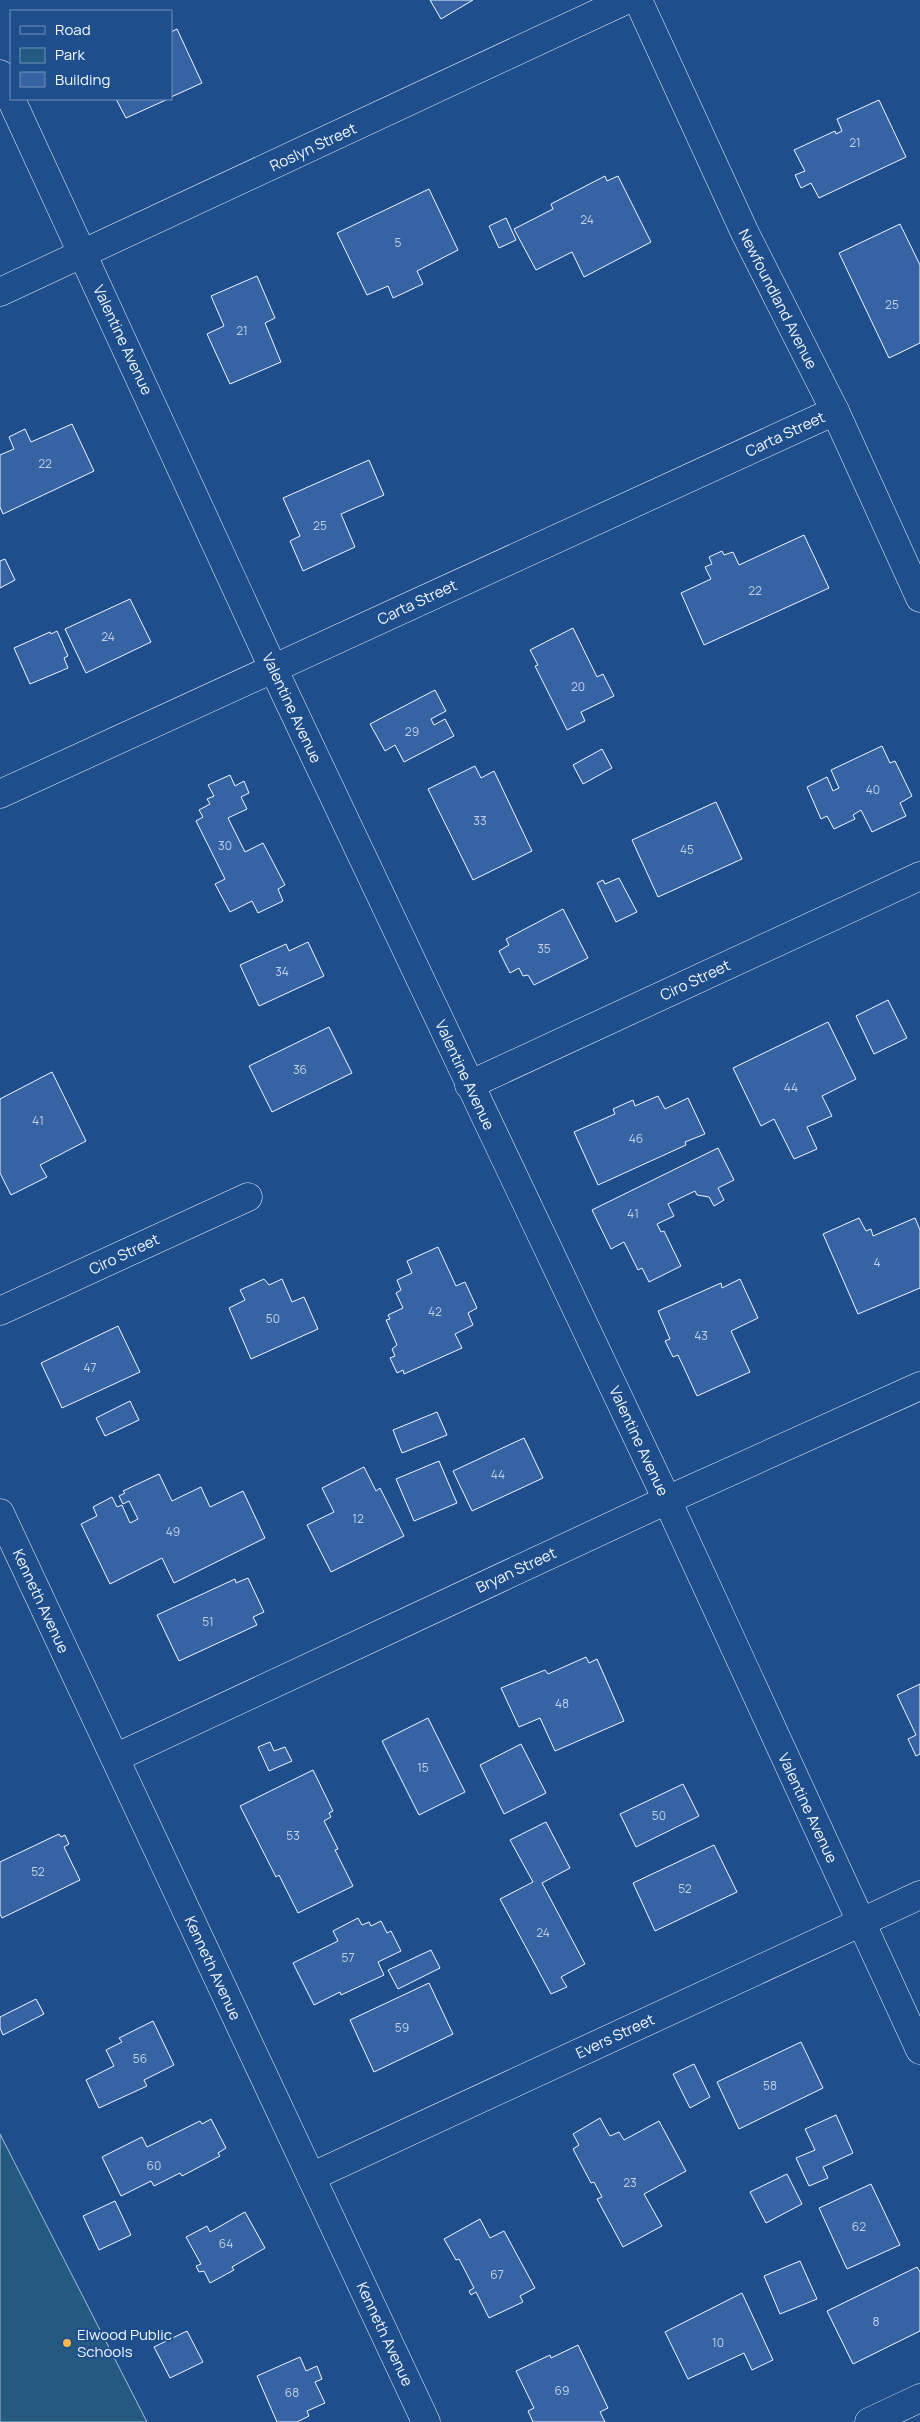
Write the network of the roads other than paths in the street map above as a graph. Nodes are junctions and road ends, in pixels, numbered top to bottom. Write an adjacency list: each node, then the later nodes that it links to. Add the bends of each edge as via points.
1 (626, 0): 6 (street, Roslyn Street)
2 (638, 0): 8 (street, Newfoundland Avenue, via 744,233)
3 (0, 74): 4 (street, Valentine Avenue)
4 (10, 96)
5 (12, 100): 6 (street, Valentine Avenue)
6 (84, 254): 7 (street, Roslyn Street); 10 (street, Valentine Avenue)
7 (0, 292)
8 (835, 411): 9 (street, Newfoundland Avenue); 10 (street, Carta Street)
9 (920, 598)
10 (273, 668): 11 (street, Carta Street); 13 (street, Valentine Avenue)
11 (0, 794)
12 (920, 876): 13 (street, Ciro Street)
13 (469, 1085): 17 (street, Valentine Avenue)
14 (248, 1197): 15 (street, Ciro Street)
15 (0, 1311)
16 (920, 1386): 17 (street, Bryan Street)
17 (667, 1500): 19 (street, Bryan Street); 21 (street, Valentine Avenue)
18 (0, 1513): 19 (street, Kenneth Avenue)
19 (115, 1758): 23 (street, Kenneth Avenue)
20 (920, 1895): 21 (street, Evers Street)
21 (860, 1922): 22 (street, Valentine Avenue); 23 (street, Evers Street)
22 (920, 2050)
23 (311, 2177): 25 (street, Kenneth Avenue)
24 (920, 2398): 26 (street)
25 (426, 2422)
26 (869, 2422)

